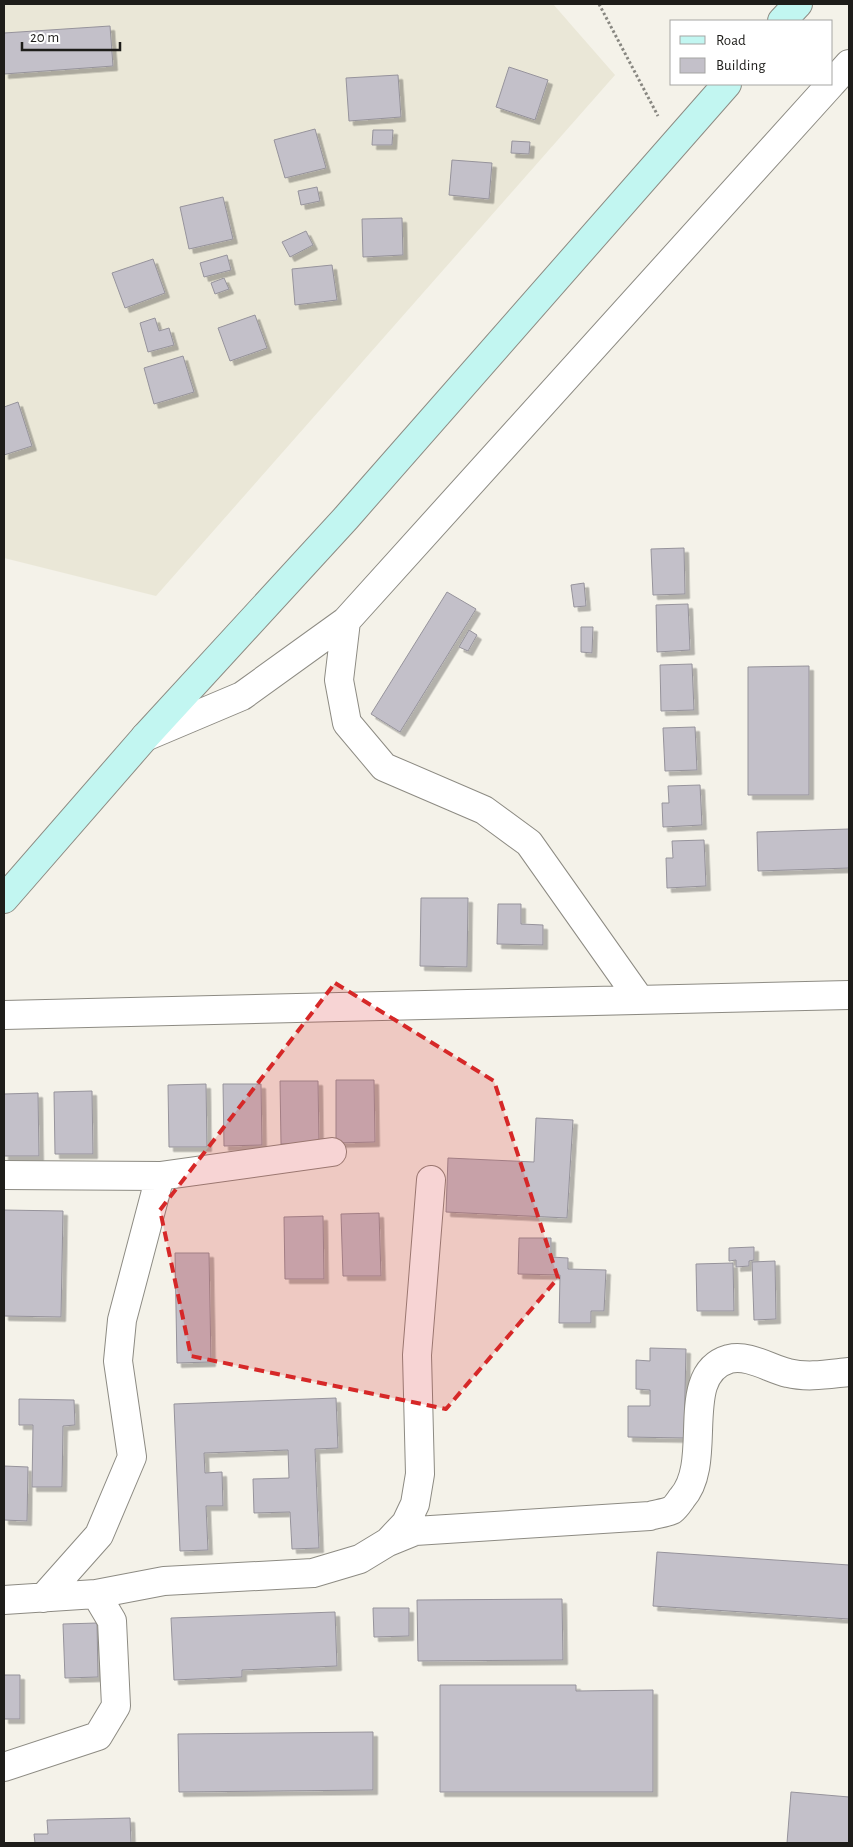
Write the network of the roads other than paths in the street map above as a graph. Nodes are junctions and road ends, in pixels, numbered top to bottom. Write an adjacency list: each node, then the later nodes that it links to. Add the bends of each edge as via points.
1 (798, 4): 2 (main road)
2 (783, 20)
3 (849, 64): 4 (street)
4 (833, 83)
5 (726, 85): 8 (main road, via 346,518)
6 (831, 85): 7 (street)
7 (346, 621): 8 (street, via 242,696); 11 (street, via 339,680 347,723 384,767 484,810 529,843)
8 (145, 736): 9 (main road)
9 (4, 899)
10 (849, 995): 11 (street)
11 (640, 1000): 12 (street)
12 (4, 1014)
13 (332, 1152): 15 (street)
14 (4, 1175): 15 (street)
15 (160, 1176): 20 (street, via 122,1320 118,1361 132,1458 99,1535)
16 (431, 1180): 18 (street, via 417,1355 420,1474 415,1504 406,1523)
17 (849, 1372): 18 (street, via 812,1376 732,1358 714,1366 703,1382 696,1470 687,1492 672,1509 650,1516 415,1531)
18 (388, 1542): 19 (street, via 360,1559 313,1573 164,1581)
19 (96, 1594): 20 (street); 22 (street, via 112,1621 116,1706 98,1736)
20 (43, 1598): 21 (street)
21 (4, 1600)
22 (4, 1767)

